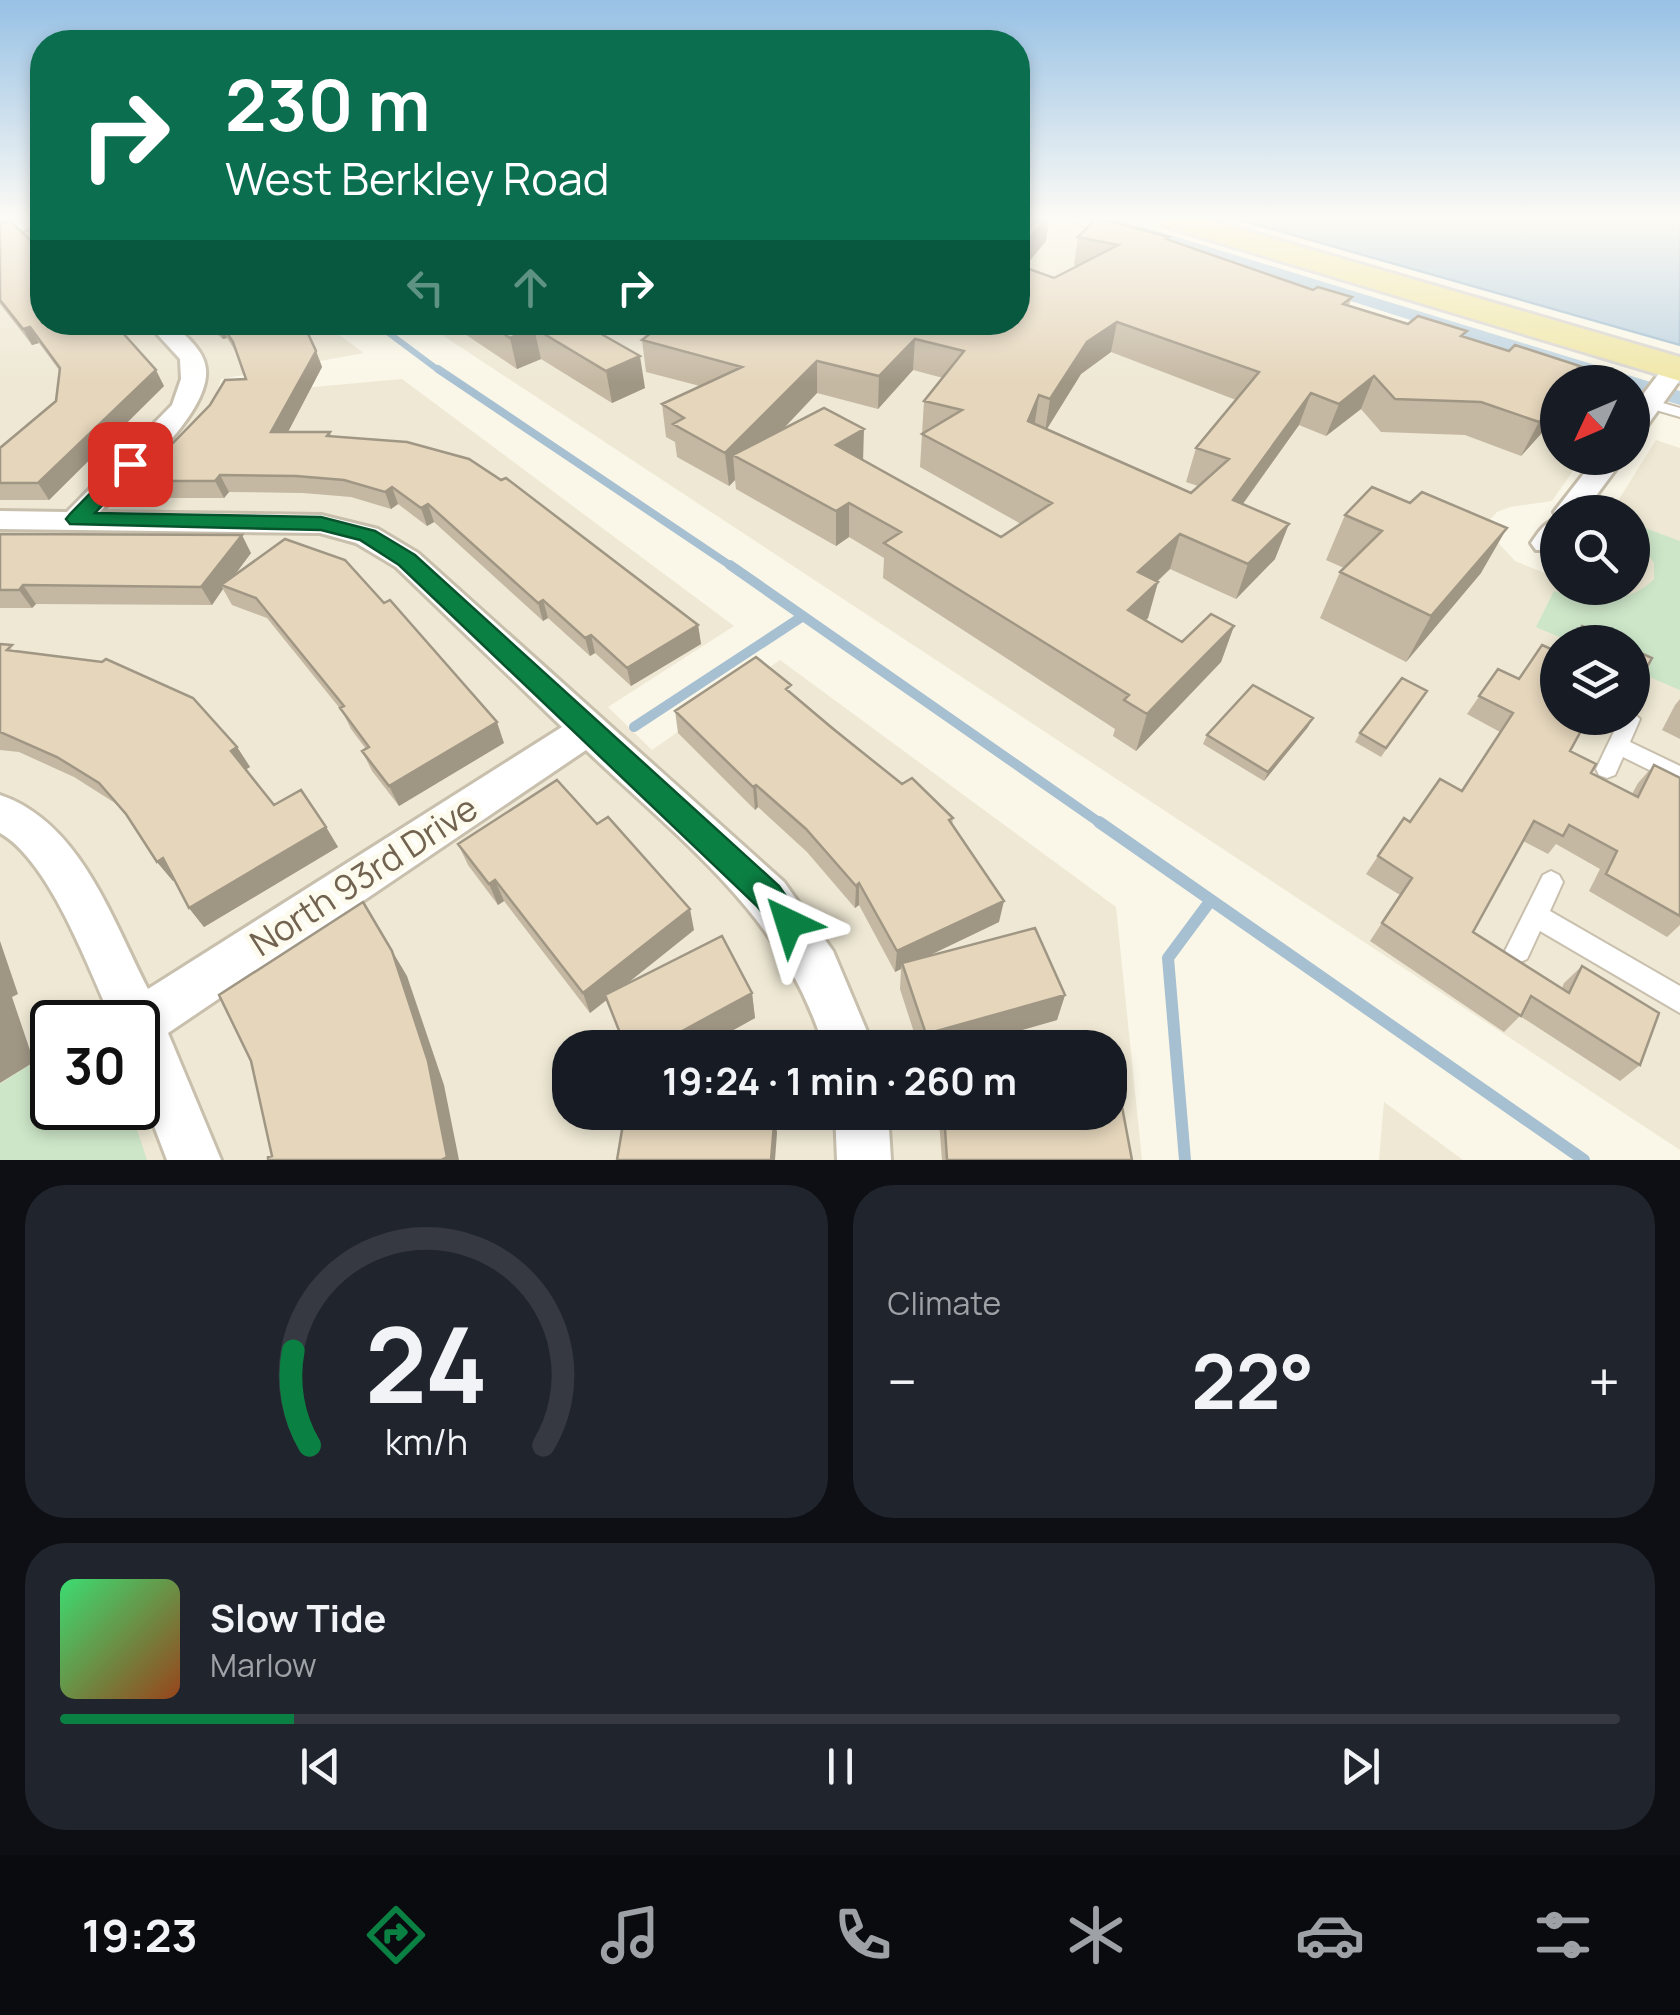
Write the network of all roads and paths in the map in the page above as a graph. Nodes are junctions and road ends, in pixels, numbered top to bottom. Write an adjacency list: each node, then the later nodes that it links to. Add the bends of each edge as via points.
1 (1331, 274): 3 (main road)
2 (171, 335): 5 (street, via 192,355 198,372 184,408)
3 (1659, 387): 4 (lane)
4 (1680, 413)
5 (77, 519): 6 (street); 7 (street, via 291,522 368,536 407,560)
6 (0, 520)
7 (589, 729): 18 (street, North 93rd Drive); 19 (street, via 768,896 810,950)
8 (1622, 735): 9 (lane)
9 (1617, 745): 10 (lane); 11 (lane)
10 (1607, 769)
11 (1680, 776)
12 (0, 812): 16 (street, via 27,827 70,882)
13 (1551, 882): 14 (lane)
14 (1535, 915): 15 (lane); 17 (lane)
15 (1518, 951)
16 (128, 1000)
17 (1680, 1000)
18 (160, 1009)
19 (844, 1030)
20 (160, 1075): 22 (street)
21 (862, 1130): 23 (street)
22 (194, 1160)
23 (864, 1160)

